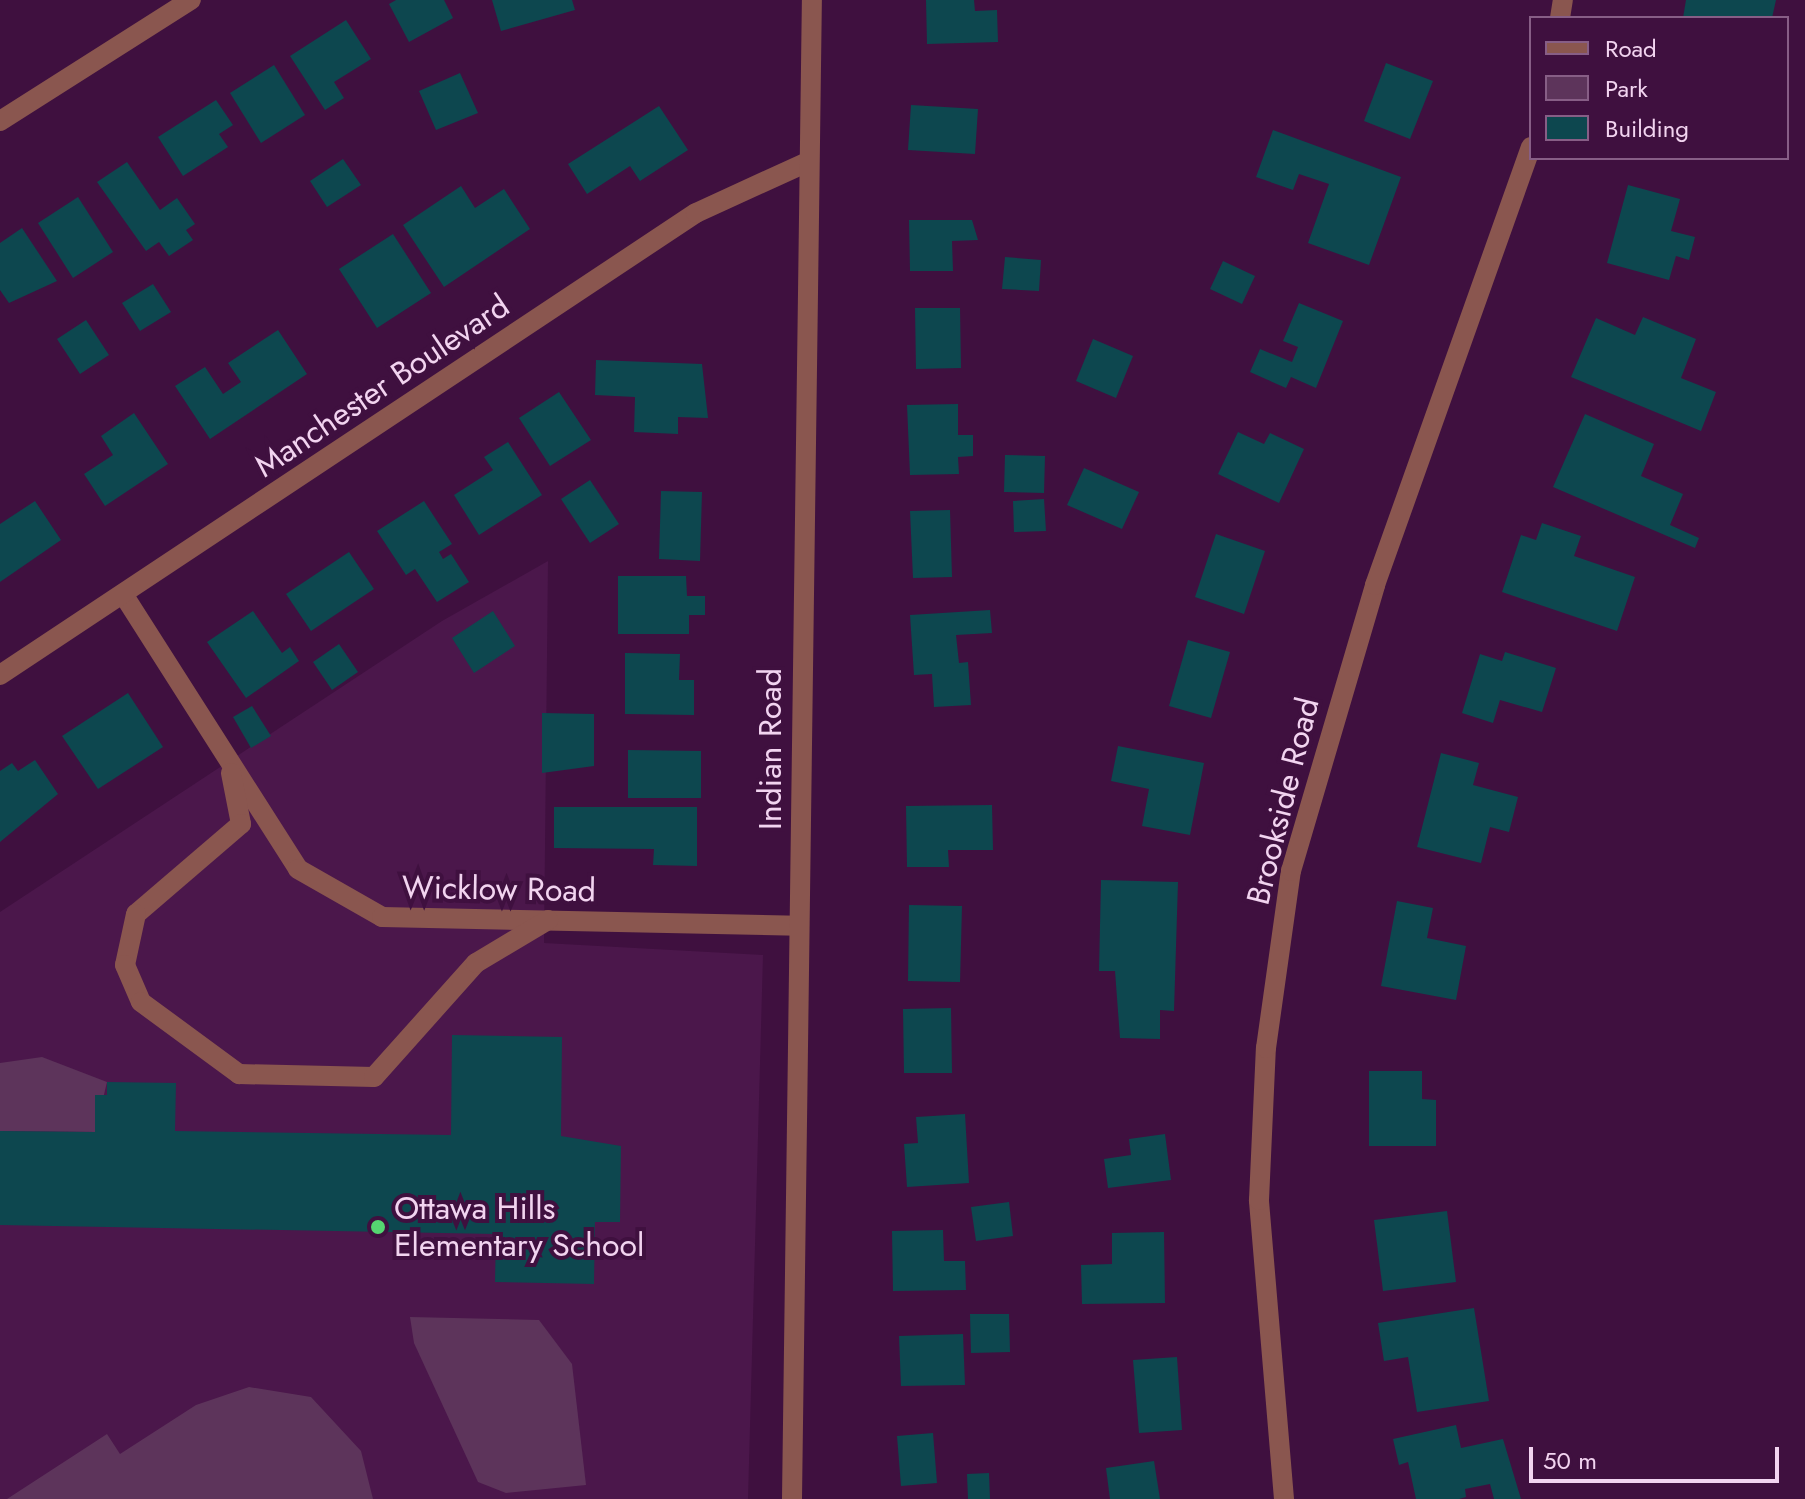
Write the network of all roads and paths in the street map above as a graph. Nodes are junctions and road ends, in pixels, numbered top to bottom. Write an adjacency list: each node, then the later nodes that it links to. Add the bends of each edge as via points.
1 (191, 0): 3 (street)
2 (812, 0): 5 (street, Indian Road)
3 (0, 121)
4 (1529, 153): 12 (street, Brookside Road, via 1375,585 1291,871 1266,1048 1259,1200)
5 (805, 163): 6 (street, Manchester Boulevard, via 696,213); 10 (street, Indian Road)
6 (123, 594): 7 (street, Manchester Boulevard); 8 (street, Wicklow Road)
7 (0, 675)
8 (228, 759): 9 (street, Wicklow Road, via 298,869 382,917); 9 (street, via 241,824 136,914 125,965 141,1002 239,1074 374,1077 476,963)
9 (548, 920): 10 (street, Wicklow Road)
10 (798, 926): 11 (street, Indian Road)
11 (792, 1499)
12 (1284, 1499)

